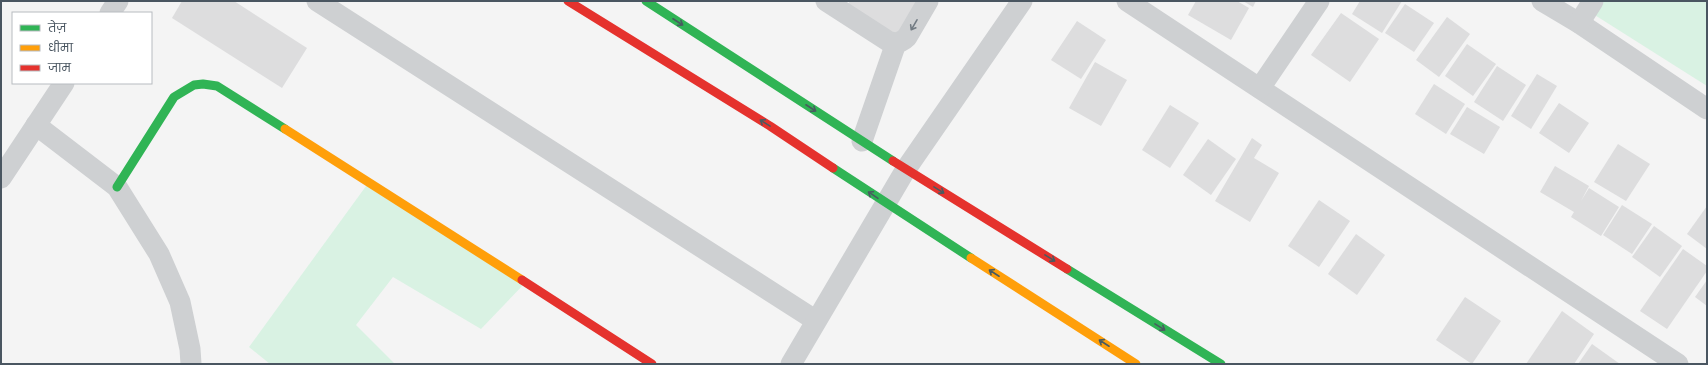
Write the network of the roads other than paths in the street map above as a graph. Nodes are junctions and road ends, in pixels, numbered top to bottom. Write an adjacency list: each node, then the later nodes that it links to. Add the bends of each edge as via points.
1 (118, 1): 12 (street)
2 (317, 1): 24 (street)
3 (568, 1): 23 (street, one-way to 3, via 770,126)
4 (646, 1): 19 (street, one-way to 19)
5 (826, 1): 14 (street, via 888,41)
6 (928, 1): 14 (street, one-way to 14, via 907,37)
7 (1022, 1): 20 (street)
8 (1127, 1): 16 (street)
9 (1318, 1): 16 (street)
10 (1542, 1): 13 (street)
11 (1593, 1): 13 (street)
12 (111, 12)
13 (1579, 23): 17 (street)
14 (896, 43): 19 (street)
15 (63, 84): 18 (street)
16 (1260, 88): 30 (street)
17 (1707, 109)
18 (36, 125): 21 (street); 22 (street)
19 (862, 141): 20 (street)
20 (906, 170): 23 (street); 29 (street, one-way to 29)
21 (1, 178)
22 (117, 187): 25 (street, via 159,254 180,302); 26 (street, via 174,97 187,87 201,82 217,86)
23 (885, 203): 24 (street); 28 (street, one-way to 23)
24 (815, 320): 27 (street)
25 (191, 364)
26 (652, 364)
27 (790, 364)
28 (1136, 364)
29 (1220, 364)
30 (1678, 364)

